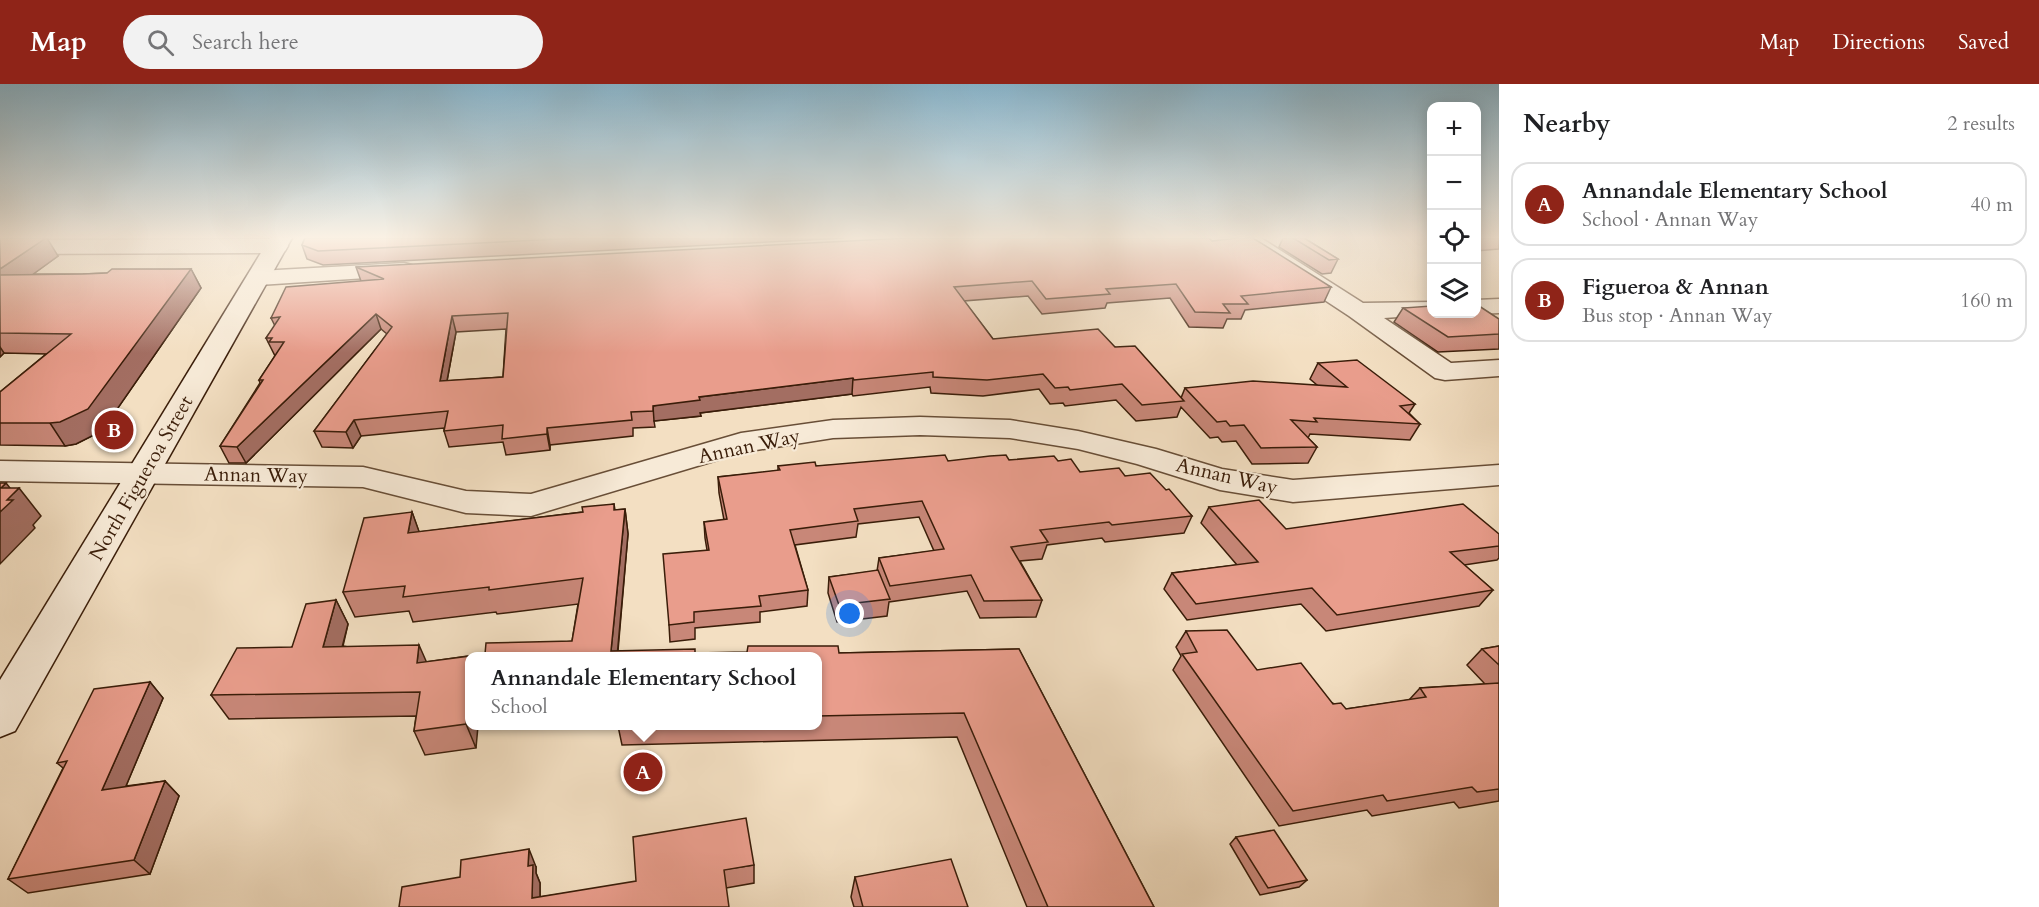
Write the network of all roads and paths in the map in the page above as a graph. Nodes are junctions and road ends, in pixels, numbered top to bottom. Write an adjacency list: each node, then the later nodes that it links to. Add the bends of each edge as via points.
1 (288, 276): 3 (street)
2 (1305, 276): 7 (street)
3 (259, 278): 10 (street, North Figueroa Street)
4 (1499, 306): 5 (street)
5 (1481, 307)
6 (1427, 309): 7 (street)
7 (1358, 311): 8 (street, via 1445,372)
8 (1499, 368)
9 (0, 471): 10 (street, Annan Way)
10 (143, 474): 11 (street, Annan Way, via 363,477 466,502 531,505 741,443 833,429 920,426 1010,429 1078,440 1220,479 1293,490); 12 (street, North Figueroa Street)
11 (1499, 476)
12 (0, 718)

